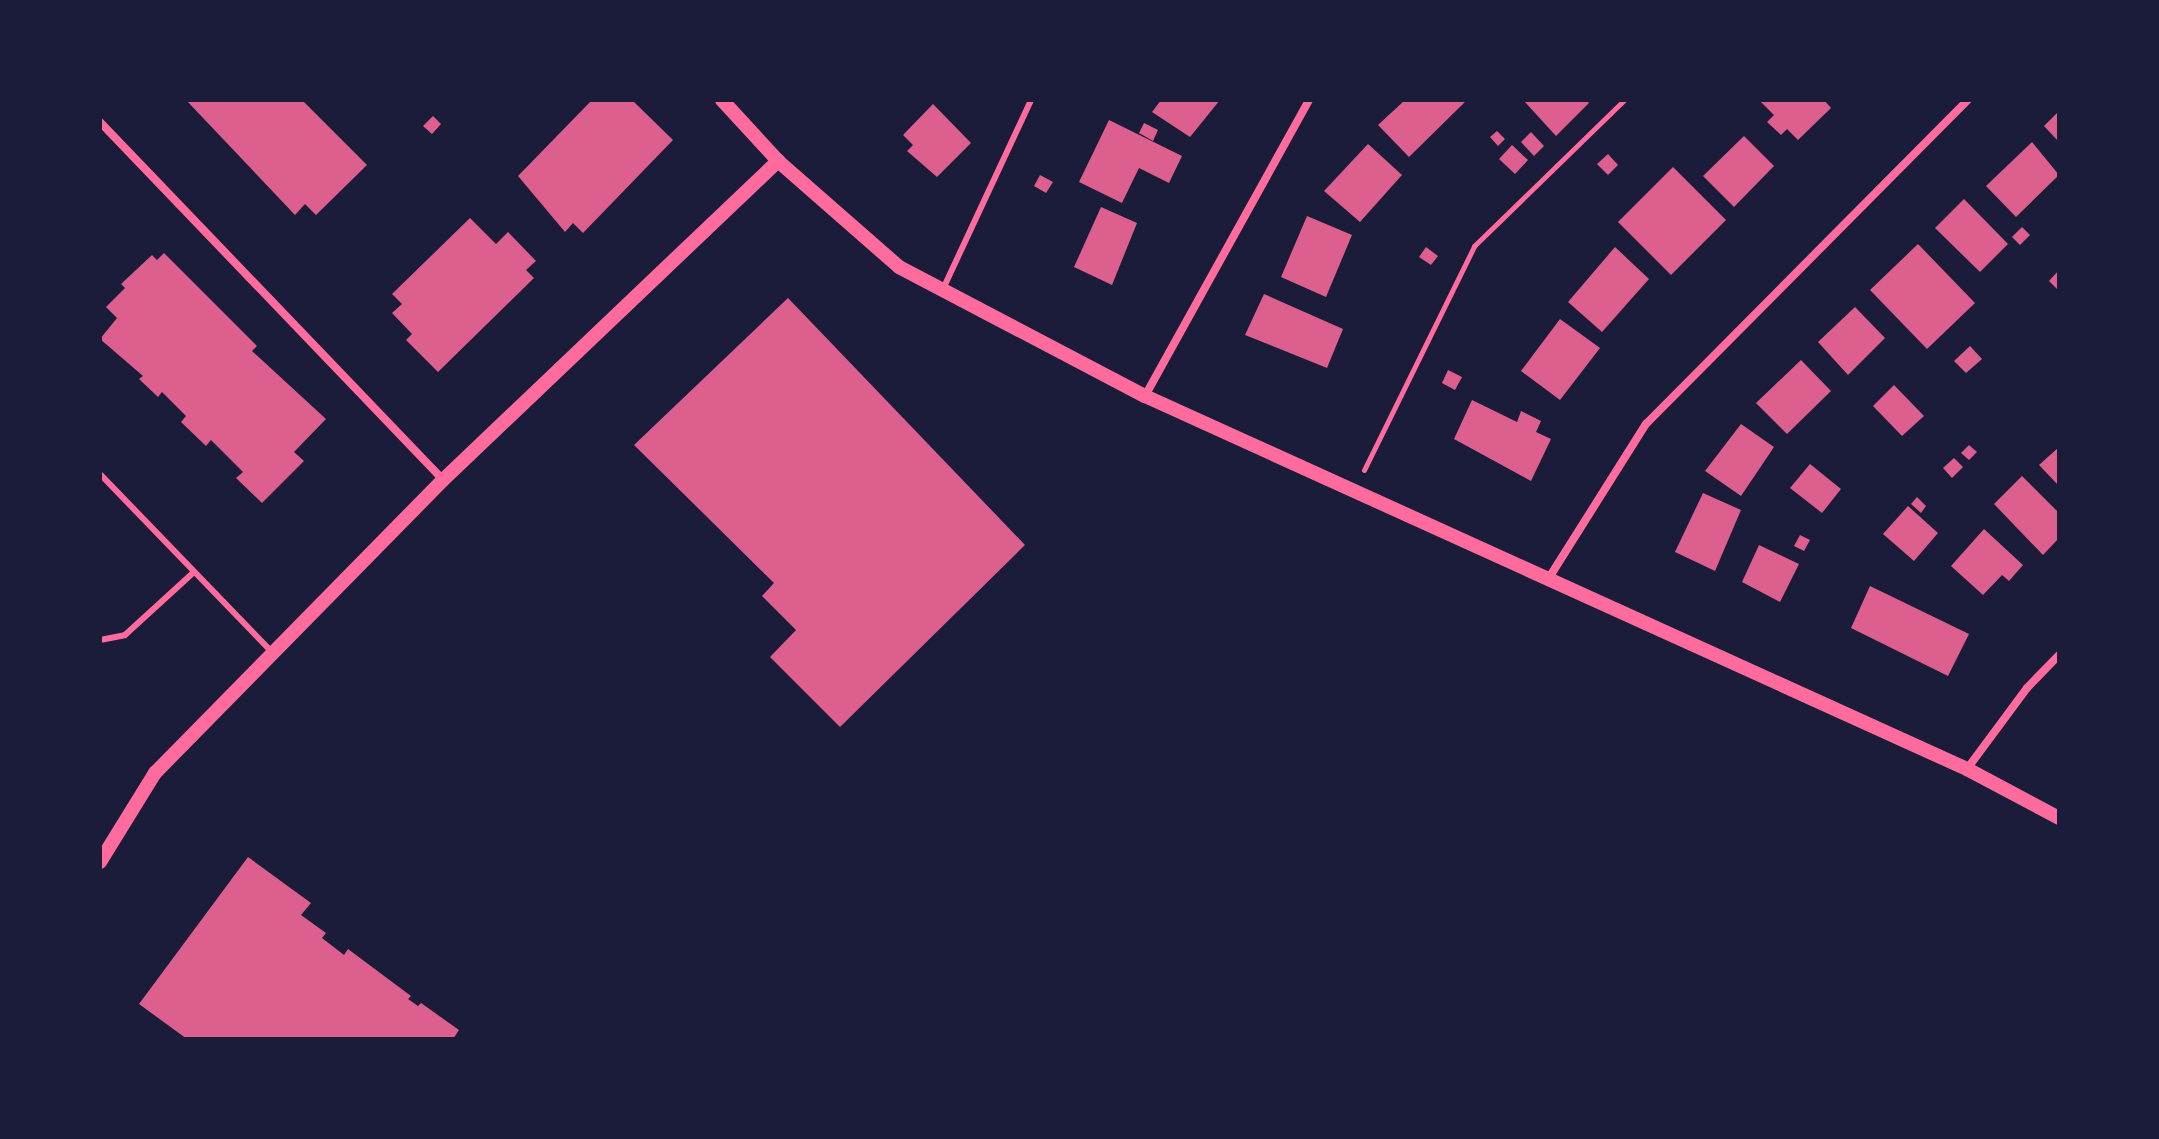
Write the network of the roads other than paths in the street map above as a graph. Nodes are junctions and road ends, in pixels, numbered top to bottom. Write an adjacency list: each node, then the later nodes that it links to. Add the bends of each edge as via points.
1 (722, 100): 6 (street)
2 (1031, 100): 7 (lane)
3 (1309, 100): 8 (street)
4 (1968, 100): 12 (street, via 1646,424)
5 (100, 122): 10 (street)
6 (778, 161): 7 (street, via 899,267); 10 (street)
7 (943, 290): 8 (street)
8 (1145, 396): 12 (street)
9 (100, 474): 11 (lane)
10 (443, 480): 14 (street)
11 (194, 572): 13 (lane, via 125,635); 14 (lane)
12 (1547, 581): 16 (street)
13 (100, 640)
14 (272, 652): 18 (street, via 155,773)
15 (2059, 655): 16 (street, via 2027,688)
16 (1967, 769): 17 (street)
17 (2059, 818)
18 (100, 862)

